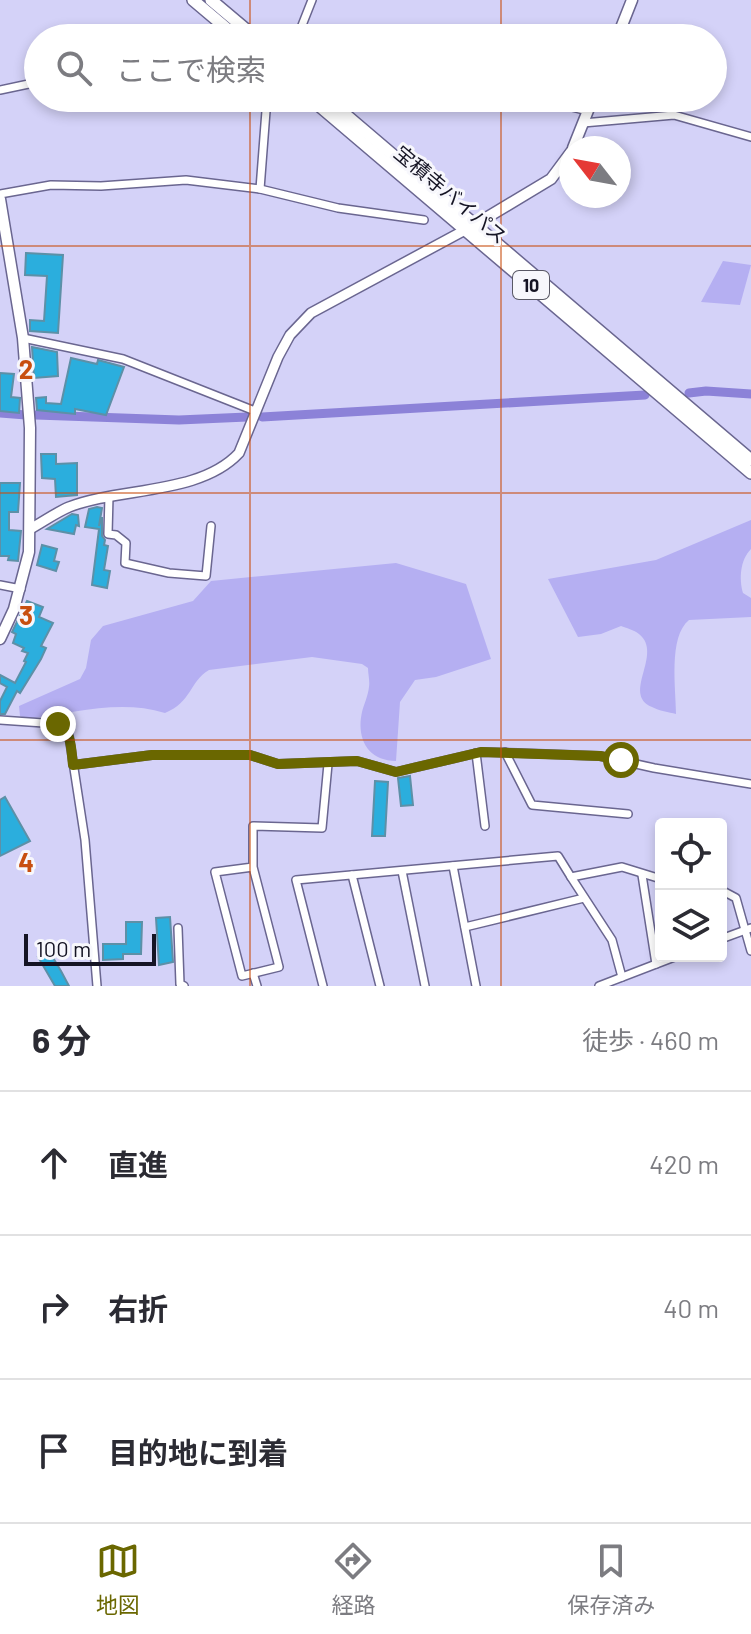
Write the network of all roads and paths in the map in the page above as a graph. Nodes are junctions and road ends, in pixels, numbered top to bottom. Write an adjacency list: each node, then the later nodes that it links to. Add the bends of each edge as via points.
1 (193, 0): 5 (main road)
2 (211, 0): 6 (main road)
3 (312, 0): 7 (street)
4 (632, 0): 8 (main road)
5 (221, 24)
6 (239, 24)
7 (303, 24)
8 (623, 24)
9 (24, 85): 10 (street)
10 (0, 90)
11 (266, 112): 19 (street)
12 (327, 112): 22 (main road, 宝積寺バイパス / 10)
13 (342, 112): 22 (main road, 宝積寺バイパス / 10)
14 (588, 112): 15 (main road)
15 (583, 123): 16 (main road); 17 (street, via 674,115)
16 (578, 136)
17 (751, 137)
18 (559, 168): 22 (main road, via 551,179)
19 (260, 189): 20 (street, via 186,180 51,185); 21 (street, via 338,208)
20 (0, 196): 23 (main road)
21 (424, 220)
22 (470, 227): 24 (street, via 311,313 290,335); 25 (main road, 宝積寺バイパス / 10); 26 (main road, 宝積寺バイパス / 10)
23 (23, 338): 24 (street, via 123,359); 29 (main road)
24 (255, 411): 27 (street, via 239,453 228,465 169,487)
25 (751, 460)
26 (751, 473)
27 (109, 496): 28 (street, via 108,534 126,543 125,563 206,576); 29 (street, via 69,507)
28 (211, 526)
29 (30, 529): 31 (main road)
30 (0, 585): 31 (street)
31 (21, 589): 32 (main road)
32 (0, 639)
33 (0, 720): 37 (street, via 65,728)
34 (505, 752): 35 (street); 38 (street, via 600,756); 39 (street, via 532,805)
35 (476, 753): 36 (street, via 396,772 357,761); 40 (street)
36 (328, 764): 37 (street, via 278,764 250,755 152,755); 42 (street, via 322,828 253,826)
37 (73, 765): 59 (street)
38 (751, 784)
39 (628, 814)
40 (485, 826)
41 (453, 866): 43 (street); 46 (street, via 558,856); 50 (street)
42 (253, 867): 57 (street, via 279,967); 57 (street, via 215,872 242,976)
43 (402, 871): 44 (street); 64 (street)
44 (352, 875): 62 (street, via 296,880); 63 (street)
45 (642, 875): 46 (street, via 622,867); 47 (street); 56 (street)
46 (571, 877): 49 (street)
47 (655, 878)
48 (727, 893): 52 (street, via 736,898)
49 (584, 898): 50 (street); 58 (street, via 612,940)
50 (465, 927): 65 (street)
51 (178, 928): 60 (street)
52 (747, 929): 53 (street); 54 (street)
53 (727, 937)
54 (751, 951)
55 (661, 962): 56 (street)
56 (656, 964): 58 (street)
57 (253, 973): 61 (street)
58 (622, 977): 66 (street)
59 (97, 986)
60 (184, 986)
61 (257, 986)
62 (323, 986)
63 (380, 986)
64 (425, 986)
65 (476, 986)
66 (599, 986)

